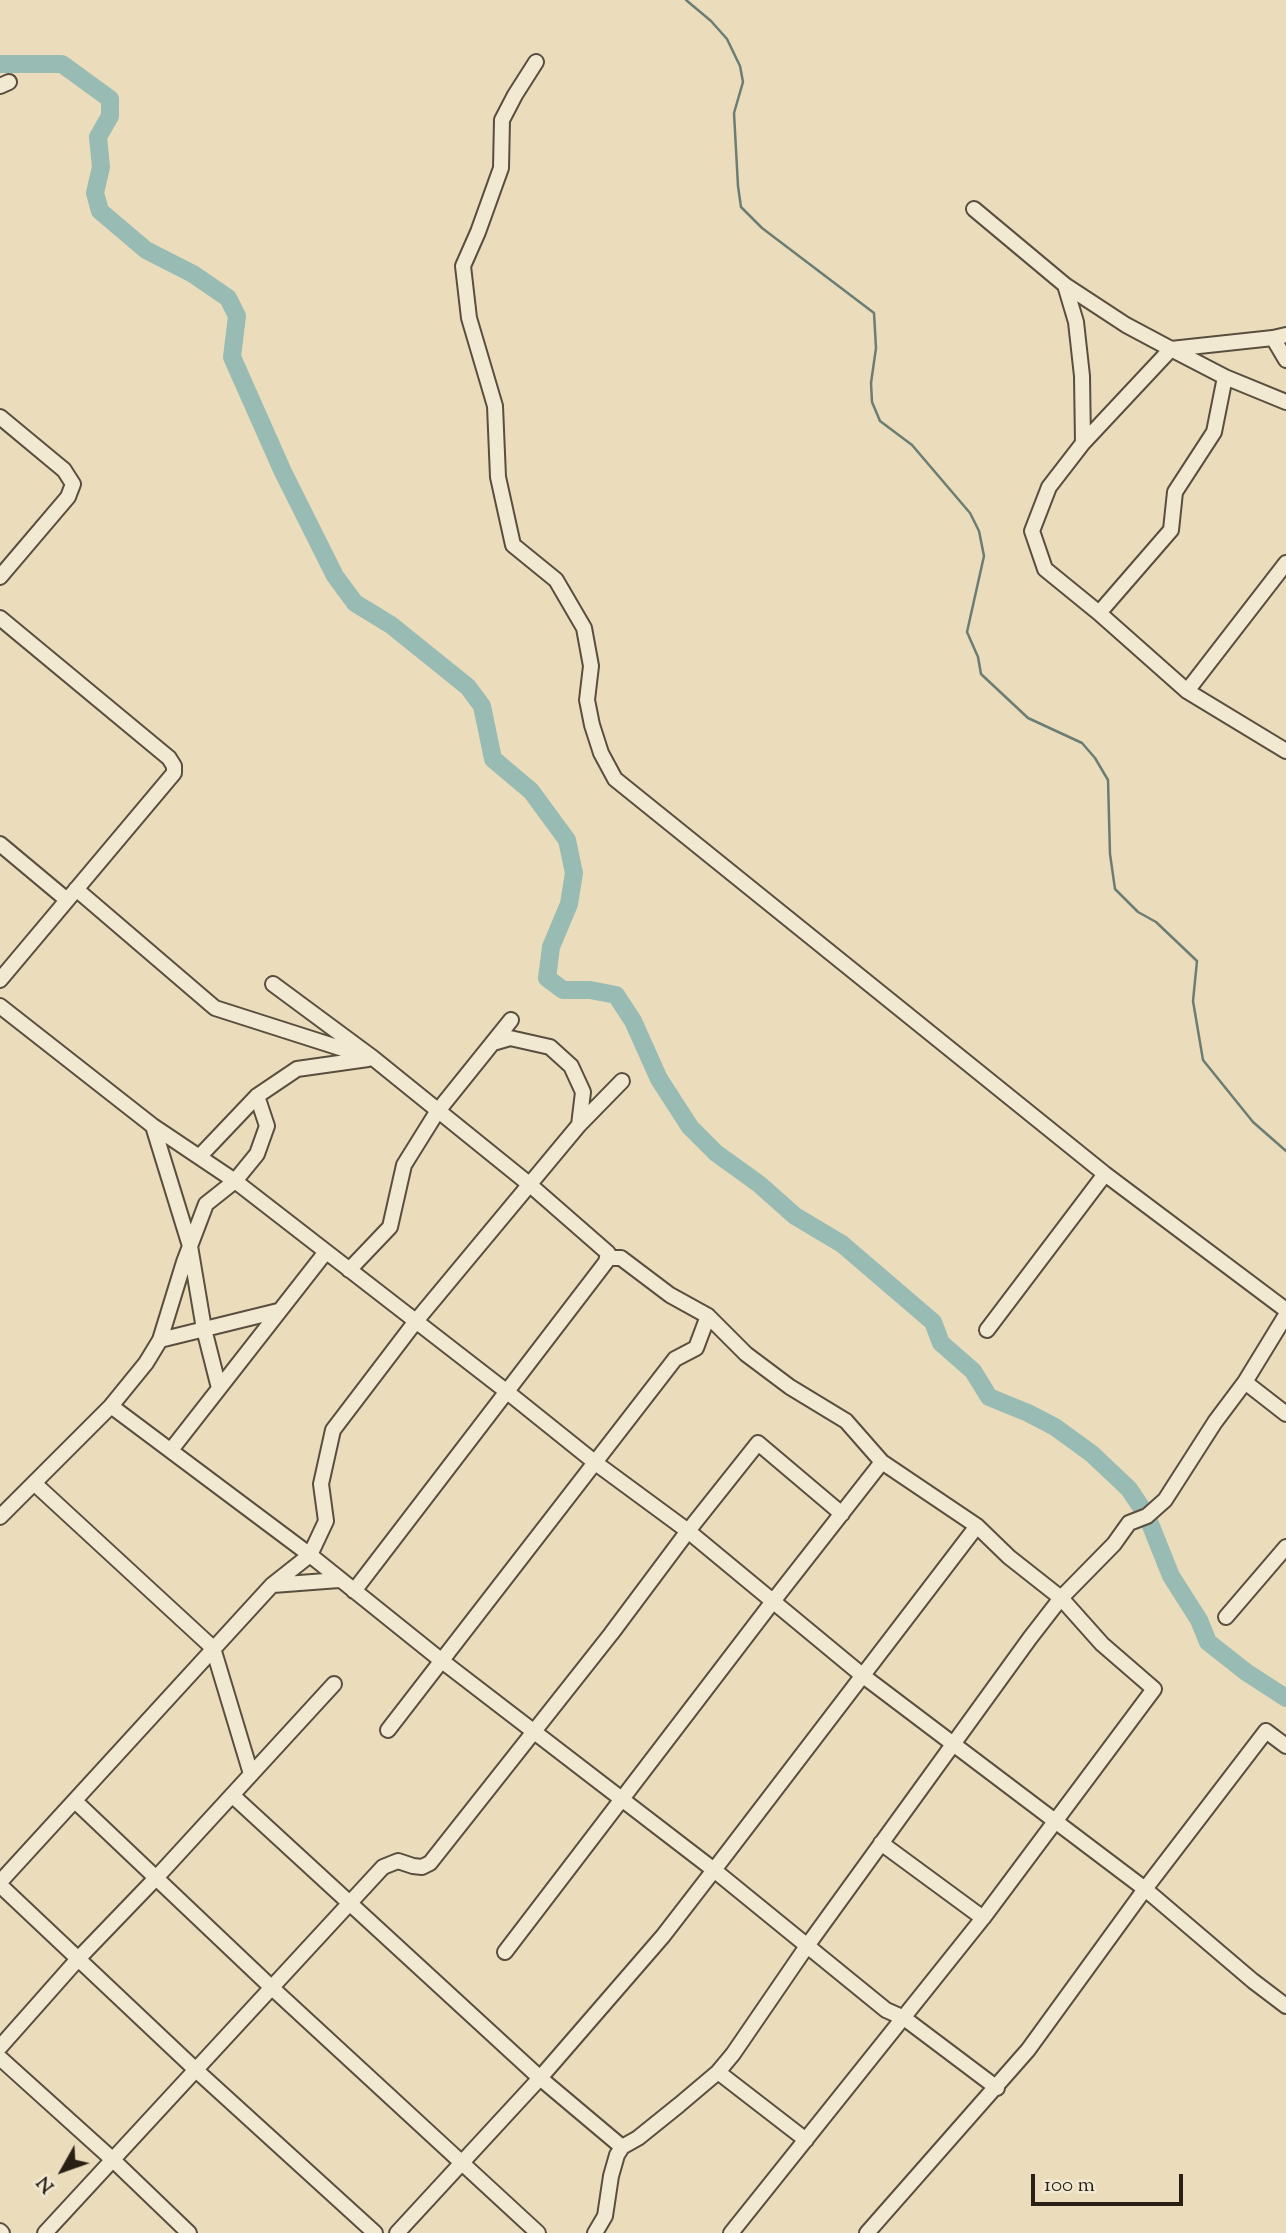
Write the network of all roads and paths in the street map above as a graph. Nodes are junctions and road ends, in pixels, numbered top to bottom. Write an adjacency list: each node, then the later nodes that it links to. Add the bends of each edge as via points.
1 (536, 62): 31 (street, via 502,120 501,168 463,266 469,318 495,407 498,477 513,545 556,580 584,628 592,675 587,700 601,754 614,779)
2 (974, 209): 3 (street)
3 (1065, 285): 5 (street); 10 (street, via 1076,322)
4 (1280, 336): 5 (street); 6 (street)
5 (1171, 349): 7 (street); 10 (street)
6 (1286, 360)
7 (1225, 377): 8 (street); 13 (street, via 1214,432 1175,492 1171,530)
8 (1286, 402)
9 (0, 417): 12 (street, via 64,470 73,484 68,497)
10 (1083, 443): 13 (street, via 1049,487 1032,531 1045,569)
11 (1286, 563): 15 (street)
12 (0, 577)
13 (1099, 613): 15 (street)
14 (0, 618): 18 (street, via 170,758 174,766 174,773)
15 (1187, 691): 16 (street)
16 (1286, 751)
17 (0, 844): 18 (street)
18 (71, 895): 19 (street); 24 (street, via 215,1008)
19 (0, 980)
20 (273, 984): 24 (street)
21 (0, 1006): 29 (street)
22 (511, 1020): 23 (street)
23 (492, 1043): 27 (street); 28 (street, via 510,1038 550,1046 571,1066 583,1092)
24 (373, 1058): 26 (street, via 297,1069); 27 (street)
25 (622, 1081): 28 (street)
26 (257, 1096): 30 (street); 32 (street, via 267,1126 257,1154)
27 (438, 1112): 33 (street); 37 (street, via 404,1165 390,1227)
28 (579, 1125): 33 (street)
29 (153, 1126): 30 (street); 34 (street)
30 (199, 1157): 32 (street)
31 (1105, 1174): 39 (street); 43 (street)
32 (235, 1181): 34 (street, via 206,1204); 35 (street)
33 (529, 1184): 36 (street, via 605,1249); 41 (street)
34 (190, 1246): 42 (street); 44 (street)
35 (325, 1253): 37 (street); 38 (street)
36 (608, 1258): 40 (street, via 621,1258 670,1295); 47 (street)
37 (349, 1270): 41 (street)
38 (278, 1311): 42 (street); 46 (street)
39 (1286, 1313): 45 (street)
40 (708, 1316): 51 (street, via 746,1354 789,1387 846,1421); 52 (street, via 696,1348 675,1359)
41 (416, 1321): 47 (street); 59 (street, via 333,1430 321,1484 326,1521)
42 (204, 1329): 44 (street); 46 (street)
43 (986, 1330)
44 (160, 1340): 48 (street)
45 (1245, 1382): 49 (street); 63 (street, via 1165,1500 1147,1516 1129,1523)
46 (219, 1388): 50 (street)
47 (506, 1391): 52 (street); 62 (street)
48 (111, 1406): 50 (street); 53 (street)
49 (1286, 1414)
50 (171, 1450): 59 (street)
51 (882, 1462): 54 (street); 56 (street)
52 (597, 1464): 57 (street); 67 (street)
53 (34, 1483): 55 (street); 66 (street)
54 (842, 1514): 57 (street, via 758,1443); 64 (street)
55 (0, 1517)
56 (977, 1526): 63 (street); 68 (street)
57 (688, 1531): 64 (street); 71 (street)
58 (1286, 1547): 65 (street)
59 (310, 1555): 60 (street); 61 (street)
60 (339, 1580): 61 (street); 62 (street)
61 (272, 1585): 66 (street)
62 (354, 1591): 67 (street)
63 (1061, 1598): 72 (street); 78 (street, via 1102,1644 1154,1689)
64 (774, 1601): 68 (street); 76 (street)
65 (1226, 1617)
66 (214, 1648): 74 (street); 77 (street)
67 (442, 1661): 70 (street); 71 (street)
68 (862, 1675): 72 (street); 80 (street)
69 (334, 1684): 74 (street)
70 (388, 1730)
71 (535, 1732): 76 (street); 84 (street, via 430,1863 422,1867 389,1863)
72 (953, 1744): 78 (street); 79 (street)
73 (1286, 1746): 83 (street, via 1266,1731)
74 (251, 1774): 75 (street)
75 (232, 1795): 81 (street); 84 (street)
76 (623, 1798): 80 (street); 87 (street)
77 (75, 1801): 81 (street); 82 (street)
78 (1055, 1819): 83 (street); 85 (street)
79 (881, 1843): 85 (street); 86 (street)
80 (714, 1870): 86 (street); 96 (street)
81 (156, 1878): 88 (street); 89 (street)
82 (0, 1883): 88 (street)
83 (1145, 1889): 90 (street); 97 (street)
84 (349, 1903): 89 (street); 96 (street)
85 (983, 1918): 91 (street)
86 (807, 1946): 91 (street, via 886,2010); 95 (street)
87 (505, 1952)
88 (78, 1959): 92 (street); 94 (street)
89 (270, 1986): 94 (street); 101 (street)
90 (1286, 2006)
91 (904, 2018): 97 (street); 98 (street)
92 (0, 2047)
93 (0, 2058): 100 (street)
94 (197, 2070): 100 (street); 104 (street)
95 (718, 2072): 98 (street); 99 (street)
96 (540, 2078): 99 (street); 101 (street)
97 (997, 2088): 109 (street)
98 (806, 2140): 108 (street)
99 (622, 2147): 107 (street, via 611,2176 605,2216)
100 (112, 2159): 102 (street); 103 (street)
101 (463, 2163): 105 (street); 106 (street)
102 (45, 2233)
103 (189, 2233)
104 (374, 2233)
105 (397, 2233)
106 (538, 2233)
107 (595, 2233)
108 (732, 2233)
109 (867, 2233)

